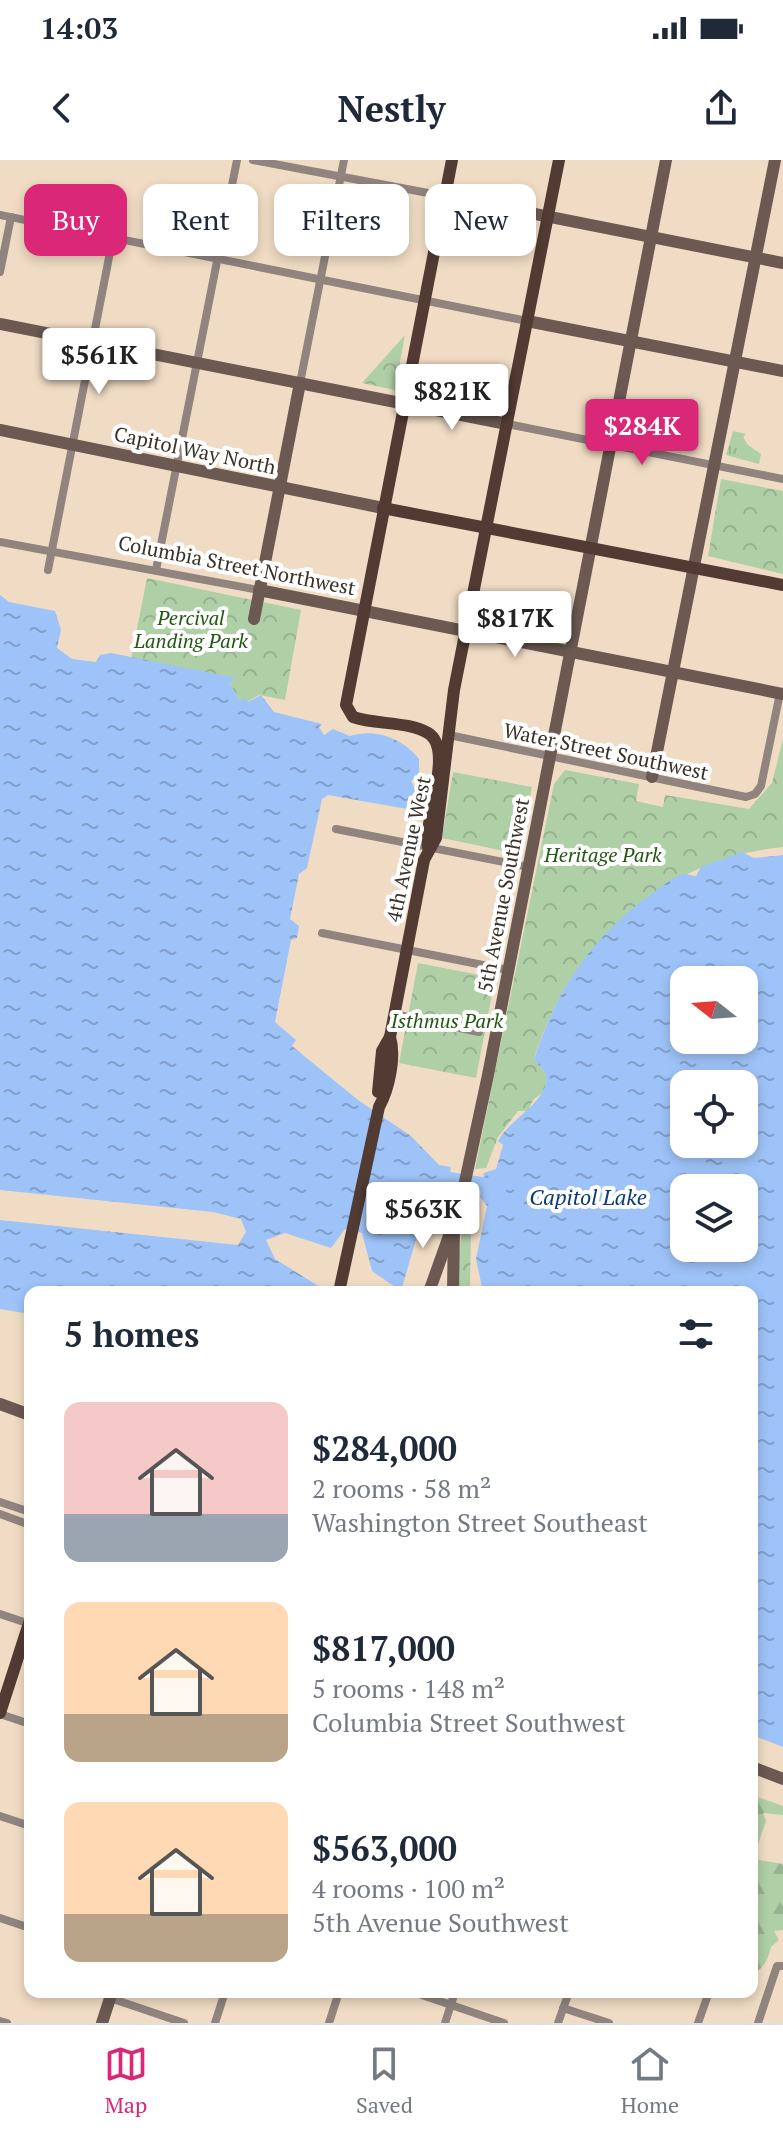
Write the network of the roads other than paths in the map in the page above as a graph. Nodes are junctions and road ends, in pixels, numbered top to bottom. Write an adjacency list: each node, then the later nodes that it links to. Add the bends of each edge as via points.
1 (237, 160): 21 (street)
2 (253, 160): 8 (street)
3 (344, 160): 8 (street)
4 (452, 160): 9 (main road)
5 (559, 160): 14 (main road, 4th Avenue West)
6 (666, 160): 16 (street, 5th Avenue Southwest)
7 (775, 160): 20 (street)
8 (340, 176): 10 (street); 24 (street)
9 (447, 184)
10 (425, 192)
11 (0, 215): 13 (street)
12 (536, 215): 14 (street)
13 (11, 217): 15 (street); 23 (street)
14 (547, 217): 16 (street); 26 (main road, 4th Avenue West)
15 (24, 220)
16 (651, 237): 20 (street); 29 (street, 5th Avenue Southwest)
17 (127, 240): 21 (street)
18 (109, 256): 28 (street)
19 (432, 256): 25 (main road)
20 (756, 258): 22 (street); 30 (street)
21 (217, 261): 24 (street); 31 (street)
22 (783, 263)
23 (0, 272)
24 (320, 280): 25 (street); 33 (street)
25 (424, 300): 26 (street); 34 (main road)
26 (527, 321): 29 (street); 35 (main road, 4th Avenue West)
27 (0, 324): 28 (street)
28 (93, 341): 31 (street); 37 (street)
29 (631, 341): 30 (street); 38 (street, 5th Avenue Southwest)
30 (735, 362): 32 (street); 39 (street)
31 (197, 363): 33 (street); 40 (street)
32 (783, 371)
33 (300, 383): 34 (street); 42 (street)
34 (404, 404): 35 (street); 43 (main road)
35 (507, 424): 38 (street); 44 (main road, 4th Avenue West)
36 (0, 430): 37 (street, Capitol Way North)
37 (73, 444): 40 (street, Capitol Way North); 47 (street)
38 (609, 444): 39 (street); 46 (street, 5th Avenue Southwest)
39 (714, 466): 41 (street); 48 (street)
40 (176, 467): 42 (street, Capitol Way North); 50 (street)
41 (783, 479)
42 (279, 488): 43 (street, Capitol Way North); 52 (street)
43 (383, 508): 44 (main road); 53 (main road)
44 (486, 528): 46 (main road); 55 (main road, 4th Avenue West)
45 (0, 542): 47 (street, Columbia Street Northwest)
46 (590, 549): 48 (main road); 56 (street, 5th Avenue Southwest)
47 (52, 553): 49 (street); 50 (street, Columbia Street Northwest)
48 (694, 569): 51 (main road); 57 (street)
49 (48, 570)
50 (156, 570): 52 (street, Columbia Street Northwest)
51 (783, 585)
52 (259, 590): 53 (street, Columbia Street Northwest); 54 (street)
53 (362, 610): 55 (street, Columbia Street Northwest); 60 (main road, via 346,695 348,711 359,720)
54 (254, 619)
55 (466, 631): 56 (street, Columbia Street Northwest); 59 (main road, 4th Avenue West)
56 (570, 651): 57 (street, Columbia Street Northwest); 62 (street, 5th Avenue Southwest)
57 (673, 672): 58 (street, Columbia Street Northwest); 63 (street)
58 (782, 694): 63 (street, Water Street Southwest, via 755,794 746,797)
59 (450, 717): 60 (main road, via 444,727); 61 (main road, 4th Avenue West)
60 (428, 732): 65 (main road, via 440,757 425,834)
61 (449, 735): 62 (street, Water Street Southwest); 65 (main road, 4th Avenue West, via 436,838)
62 (550, 755): 63 (street, Water Street Southwest); 66 (street, 5th Avenue Southwest)
63 (652, 777)
64 (336, 829): 65 (street)
65 (428, 847): 66 (street); 68 (main road, 4th Avenue West)
66 (529, 867): 69 (street, 5th Avenue Southwest)
67 (322, 933): 68 (street)
68 (407, 950): 69 (street); 70 (main road, 4th Avenue West)
69 (508, 970): 72 (street, 5th Avenue Southwest)
70 (394, 1014): 71 (street); 73 (main road, 4th Avenue West, via 392,1056)
71 (479, 1032)
72 (454, 1222): 74 (street, 5th Avenue Southwest); 75 (street)
73 (340, 1286)
74 (431, 1286)
75 (453, 1286)
76 (0, 1404): 77 (street)
77 (24, 1413)
78 (0, 1502): 79 (street)
79 (24, 1510)
80 (0, 1514): 81 (street)
81 (24, 1523)
82 (0, 1614): 83 (street)
83 (24, 1621)
84 (24, 1641): 85 (main road)
85 (0, 1713): 86 (street)
86 (24, 1722)
87 (758, 1769): 88 (street)
88 (783, 1779)
89 (0, 1816): 90 (street)
90 (24, 1824)
91 (0, 1918): 92 (street)
92 (24, 1926)
93 (783, 1966): 115 (street, via 777,1966)
94 (110, 1998): 106 (street)
95 (119, 1998): 107 (street)
96 (223, 1998): 108 (street)
97 (337, 1998): 109 (street)
98 (431, 1998): 102 (street)
99 (453, 1998): 102 (street)
100 (567, 1998): 103 (street)
101 (707, 1998): 114 (street)
102 (451, 2005): 110 (street); 111 (street)
103 (563, 2008): 112 (street); 113 (street)
104 (0, 2021): 105 (street)
105 (7, 2023)
106 (102, 2023)
107 (184, 2023)
108 (215, 2023)
109 (329, 2023)
110 (445, 2023)
111 (504, 2023)
112 (558, 2023)
113 (609, 2023)
114 (698, 2023)
115 (758, 2023)

